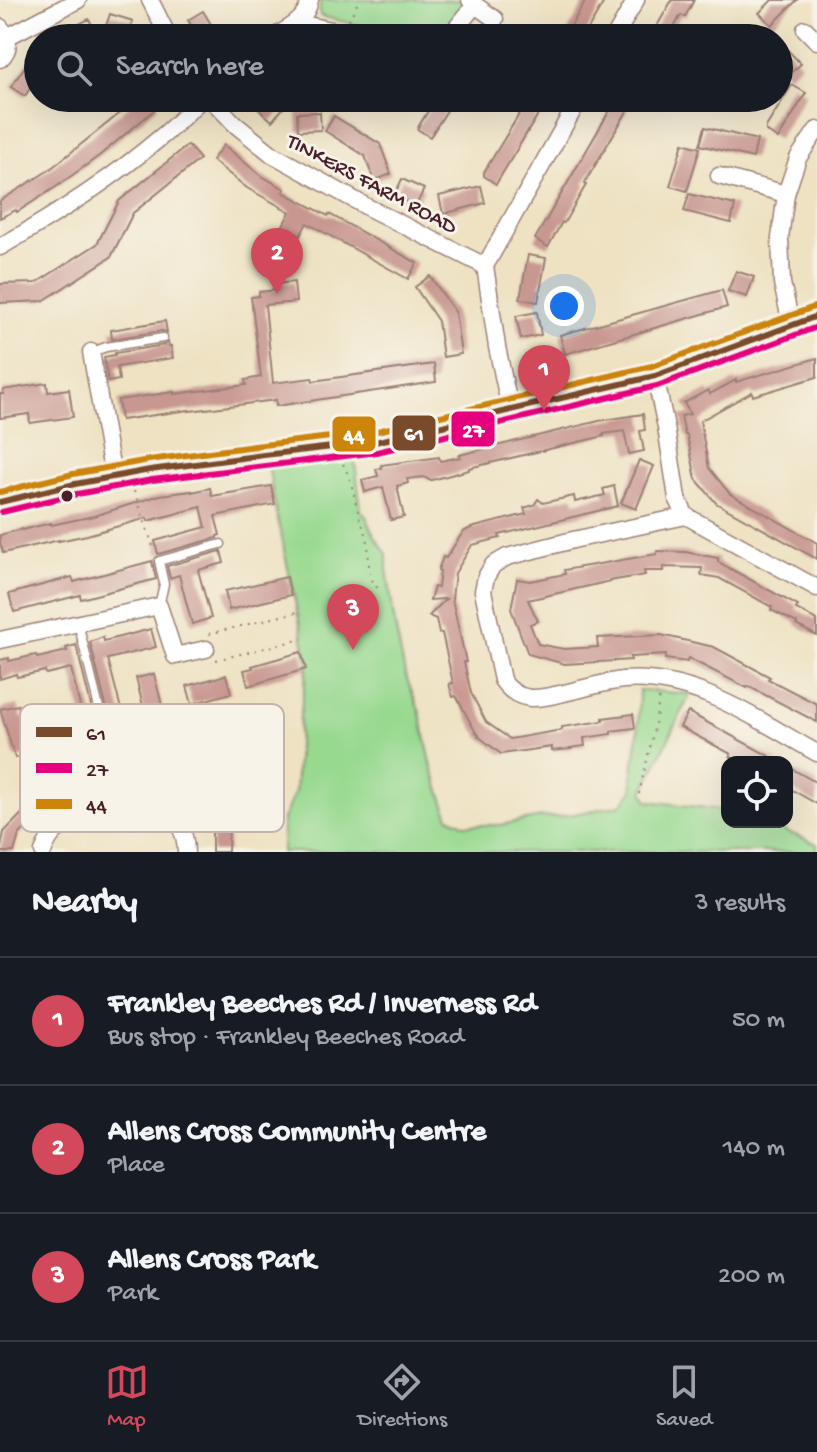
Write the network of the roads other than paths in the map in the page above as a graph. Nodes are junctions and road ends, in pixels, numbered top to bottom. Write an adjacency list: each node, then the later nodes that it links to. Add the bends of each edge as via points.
1 (78, 0): 12 (street)
2 (150, 0): 8 (street)
3 (310, 0): 7 (street)
4 (636, 0): 11 (street)
5 (472, 3): 6 (street); 10 (street)
6 (495, 19)
7 (298, 23): 9 (street)
8 (162, 24)
9 (303, 24)
10 (458, 24)
11 (622, 24)
12 (4, 32): 13 (street, via 7,50)
13 (0, 59)
14 (187, 112): 20 (street, via 89,192)
15 (223, 112): 21 (street, TINKERS FARM ROAD, via 272,154)
16 (572, 112): 21 (street)
17 (817, 130): 19 (street, via 798,158)
18 (719, 176): 19 (street)
19 (786, 194): 23 (street, via 780,238)
20 (0, 247)
21 (485, 266): 27 (street)
22 (817, 316): 23 (street)
23 (791, 324): 26 (street)
24 (163, 338): 25 (lane)
25 (91, 352): 28 (street)
26 (655, 376): 27 (street); 30 (street, via 677,498)
27 (510, 409): 28 (street, via 375,442)
28 (121, 475): 29 (street)
29 (0, 502)
30 (686, 516): 32 (street); 38 (street, via 573,540 493,565 483,591 502,680 510,691 525,697 623,680 660,681 707,692)
31 (221, 544): 33 (lane, via 159,561 164,584)
32 (817, 588)
33 (159, 606): 34 (street); 36 (street, via 175,656)
34 (78, 622): 35 (street); 37 (lane)
35 (0, 640)
36 (209, 648)
37 (98, 704)
38 (817, 753)
39 (55, 832): 41 (street)
40 (183, 832): 42 (street)
41 (43, 852)
42 (186, 852)

